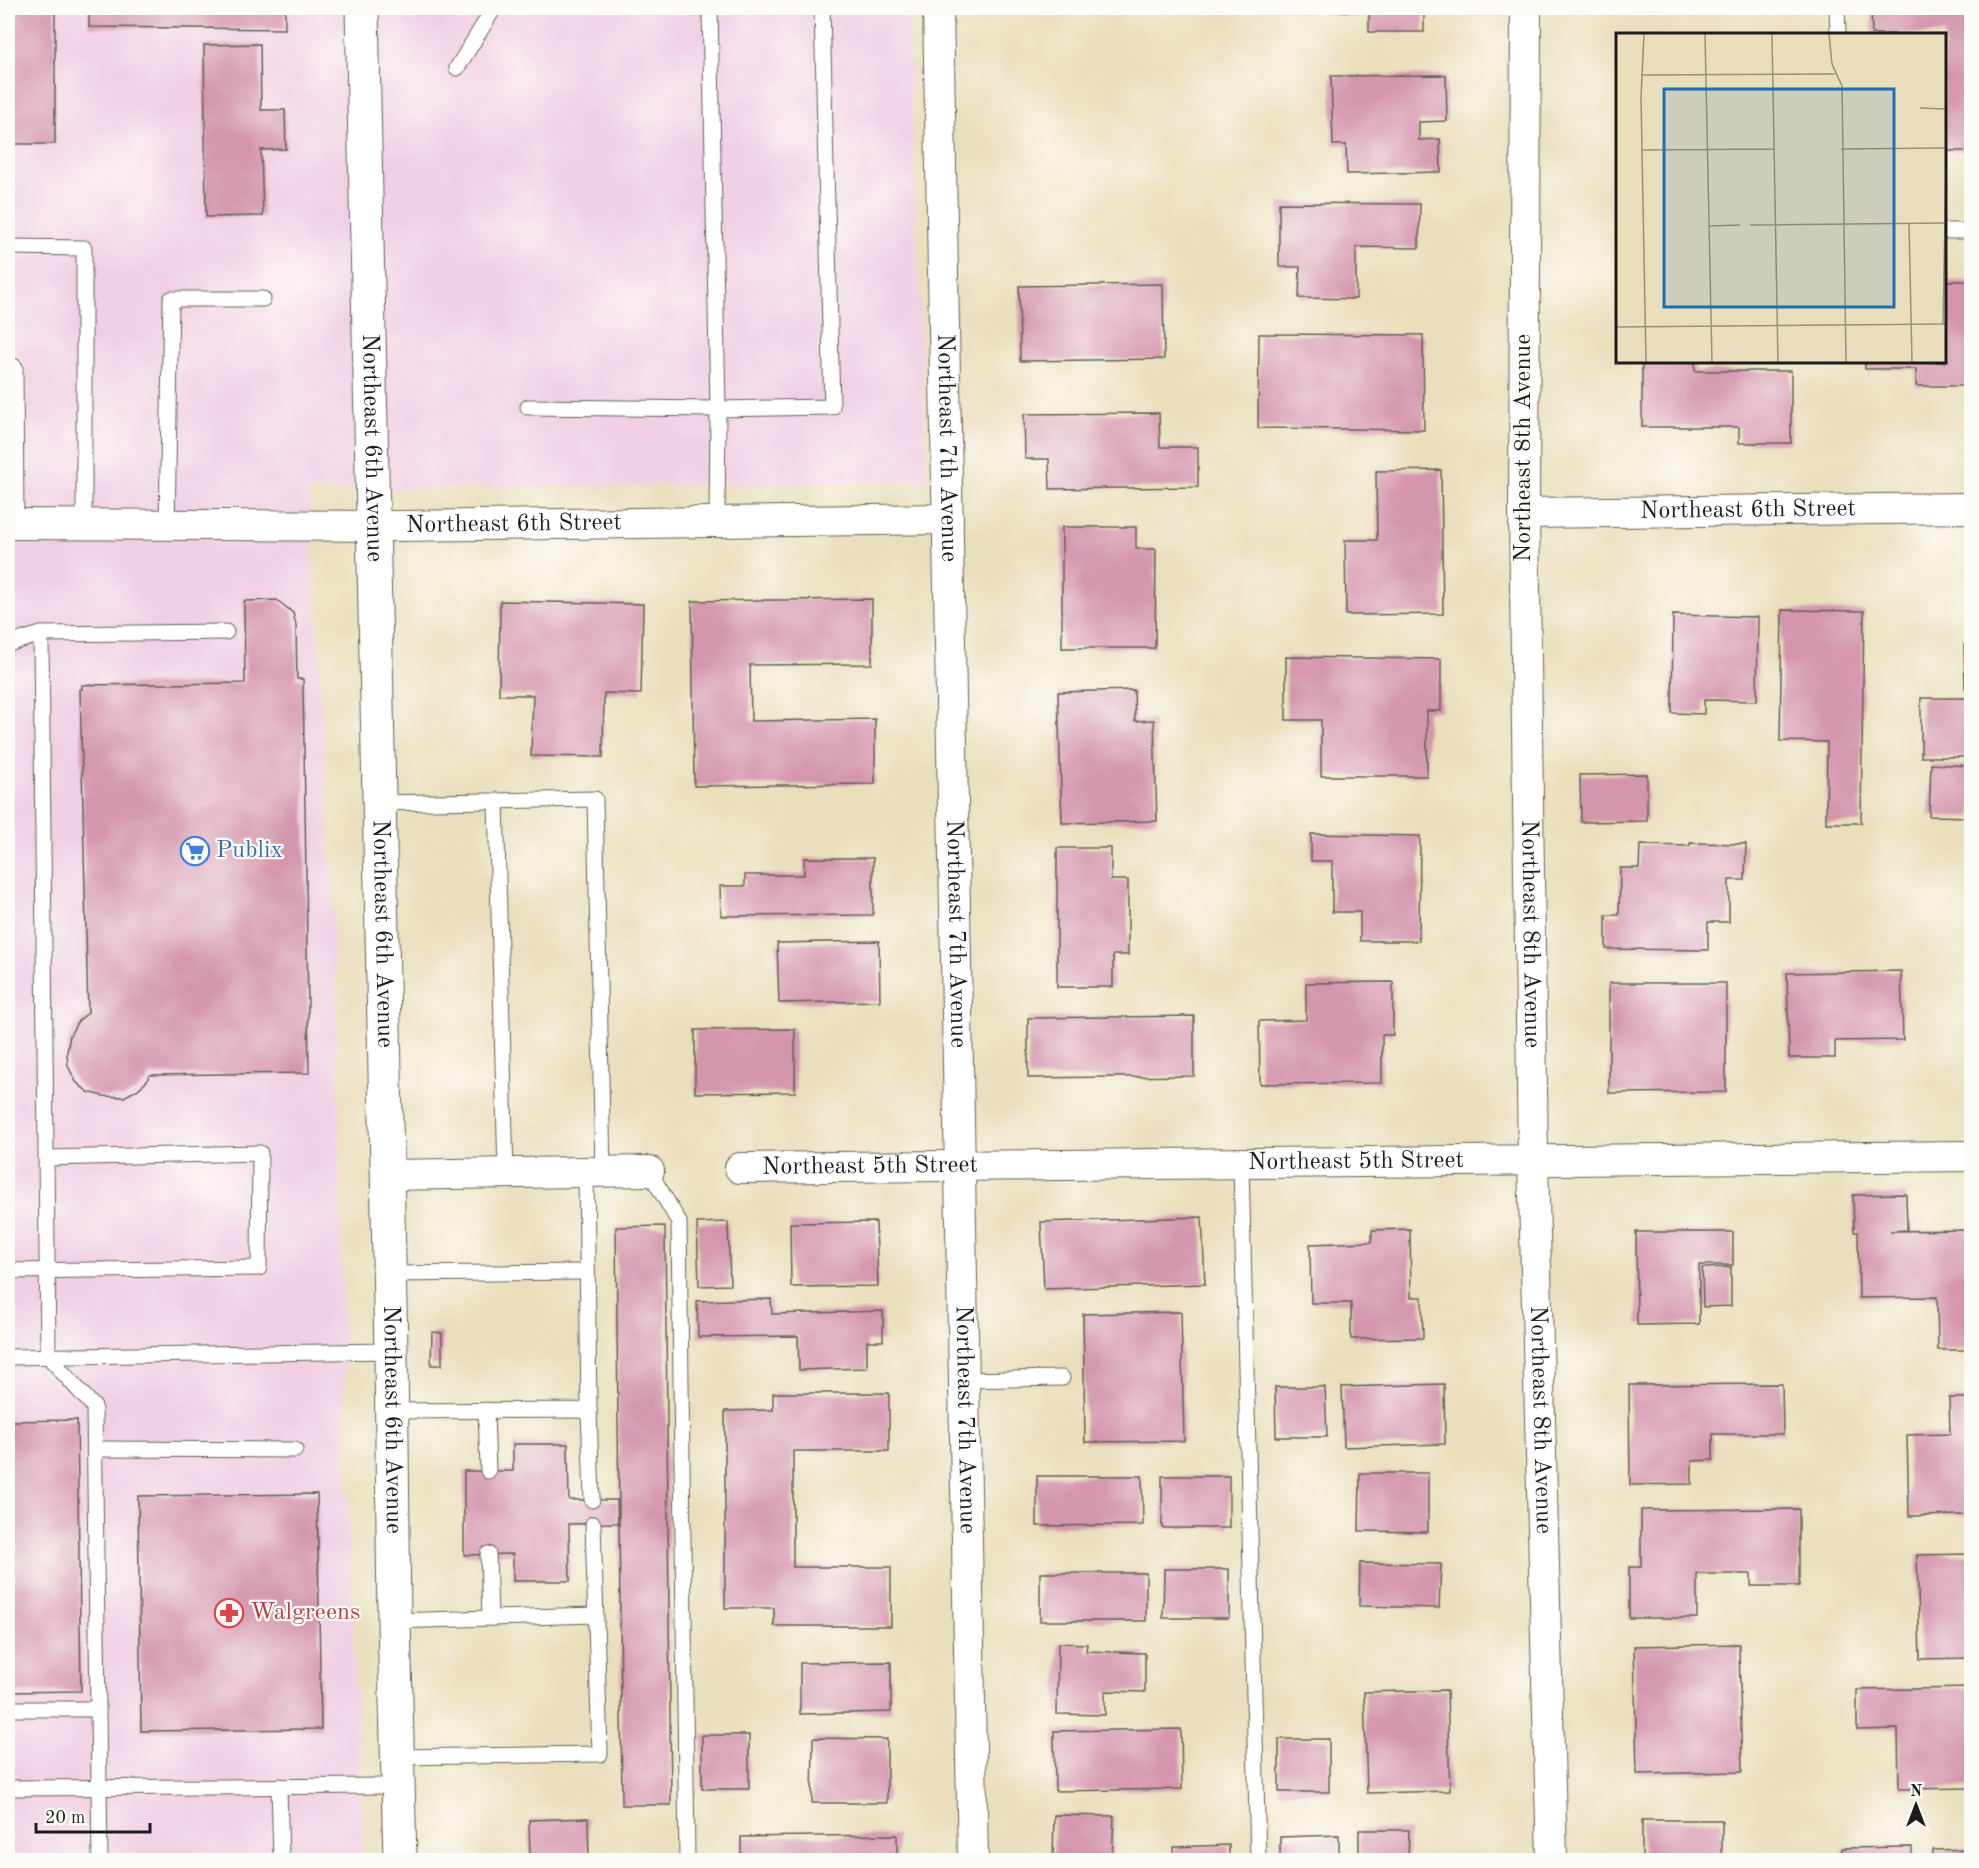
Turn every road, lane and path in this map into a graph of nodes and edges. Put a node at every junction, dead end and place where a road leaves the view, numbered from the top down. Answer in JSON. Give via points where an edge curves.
{"nodes":[{"id":1,"x":362,"y":8,"type":"edge"},
{"id":2,"x":494,"y":8,"type":"edge"},
{"id":3,"x":710,"y":8,"type":"edge"},
{"id":4,"x":822,"y":8,"type":"edge"},
{"id":5,"x":938,"y":8,"type":"edge"},
{"id":6,"x":1526,"y":8,"type":"edge"},
{"id":7,"x":1837,"y":8,"type":"edge"},
{"id":8,"x":1838,"y":33,"type":"edge"},
{"id":9,"x":457,"y":68,"type":"dead end"},
{"id":10,"x":1946,"y":231,"type":"edge"},
{"id":11,"x":1971,"y":231,"type":"edge"},
{"id":12,"x":8,"y":247,"type":"edge"},
{"id":13,"x":263,"y":299,"type":"dead end"},
{"id":14,"x":8,"y":367,"type":"edge"},
{"id":15,"x":528,"y":406,"type":"dead end"},
{"id":16,"x":718,"y":409,"type":"junction"},
{"id":17,"x":1971,"y":508,"type":"edge"},
{"id":18,"x":1524,"y":513,"type":"junction"},
{"id":19,"x":948,"y":519,"type":"junction"},
{"id":20,"x":717,"y":523,"type":"junction"},
{"id":21,"x":12,"y":525,"type":"edge"},
{"id":22,"x":84,"y":525,"type":"junction"},
{"id":23,"x":167,"y":525,"type":"junction"},
{"id":24,"x":373,"y":526,"type":"junction"},
{"id":25,"x":226,"y":632,"type":"dead end"},
{"id":26,"x":41,"y":634,"type":"junction"},
{"id":27,"x":8,"y":644,"type":"edge"},
{"id":28,"x":496,"y":801,"type":"junction"},
{"id":29,"x":378,"y":803,"type":"junction"},
{"id":30,"x":1971,"y":1156,"type":"edge"},
{"id":31,"x":46,"y":1158,"type":"junction"},
{"id":32,"x":1533,"y":1160,"type":"junction"},
{"id":33,"x":1241,"y":1163,"type":"junction"},
{"id":34,"x":960,"y":1166,"type":"junction"},
{"id":35,"x":740,"y":1168,"type":"dead end"},
{"id":36,"x":594,"y":1171,"type":"junction"},
{"id":37,"x":650,"y":1171,"type":"joint"},
{"id":38,"x":506,"y":1173,"type":"junction"},
{"id":39,"x":387,"y":1174,"type":"junction"},
{"id":40,"x":8,"y":1271,"type":"edge"},
{"id":41,"x":47,"y":1271,"type":"junction"},
{"id":42,"x":587,"y":1272,"type":"junction"},
{"id":43,"x":389,"y":1274,"type":"junction"},
{"id":44,"x":391,"y":1351,"type":"junction"},
{"id":45,"x":48,"y":1356,"type":"junction"},
{"id":46,"x":8,"y":1357,"type":"edge"},
{"id":47,"x":1062,"y":1378,"type":"dead end"},
{"id":48,"x":964,"y":1380,"type":"junction"},
{"id":49,"x":486,"y":1410,"type":"junction"},
{"id":50,"x":589,"y":1410,"type":"junction"},
{"id":51,"x":392,"y":1411,"type":"junction"},
{"id":52,"x":95,"y":1449,"type":"junction"},
{"id":53,"x":295,"y":1450,"type":"dead end"},
{"id":54,"x":488,"y":1471,"type":"dead end"},
{"id":55,"x":592,"y":1500,"type":"dead end"},
{"id":56,"x":593,"y":1524,"type":"dead end"},
{"id":57,"x":489,"y":1554,"type":"dead end"},
{"id":58,"x":596,"y":1615,"type":"junction"},
{"id":59,"x":490,"y":1618,"type":"junction"},
{"id":60,"x":394,"y":1621,"type":"junction"},
{"id":61,"x":98,"y":1708,"type":"junction"},
{"id":62,"x":8,"y":1709,"type":"edge"},
{"id":63,"x":398,"y":1772,"type":"junction"},
{"id":64,"x":279,"y":1786,"type":"junction"},
{"id":65,"x":8,"y":1788,"type":"edge"},
{"id":66,"x":99,"y":1788,"type":"junction"},
{"id":67,"x":100,"y":1860,"type":"edge"},
{"id":68,"x":281,"y":1860,"type":"edge"},
{"id":69,"x":399,"y":1860,"type":"edge"},
{"id":70,"x":687,"y":1860,"type":"edge"},
{"id":71,"x":973,"y":1860,"type":"edge"},
{"id":72,"x":1258,"y":1860,"type":"edge"},
{"id":73,"x":1552,"y":1860,"type":"edge"}],
"edges":[{"from":1,"to":24,"type":"main road","name":"Northeast 6th Avenue"},
{"from":2,"to":9,"type":"lane"},
{"from":3,"to":16,"type":"lane"},
{"from":4,"to":16,"type":"lane","via":[[832,406]]},
{"from":5,"to":19,"type":"street","name":"Northeast 7th Avenue"},
{"from":6,"to":18,"type":"street","name":"Northeast 8th Avenue"},
{"from":7,"to":8,"type":"lane"},
{"from":10,"to":11,"type":"lane"},
{"from":12,"to":22,"type":"lane","via":[[84,248]]},
{"from":13,"to":23,"type":"lane","via":[[171,299]]},
{"from":14,"to":21,"type":"lane","via":[[15,367]]},
{"from":15,"to":16,"type":"lane"},
{"from":16,"to":20,"type":"lane"},
{"from":17,"to":18,"type":"street","name":"Northeast 6th Street"},
{"from":18,"to":32,"type":"street","name":"Northeast 8th Avenue"},
{"from":19,"to":20,"type":"street","name":"Northeast 6th Street"},
{"from":19,"to":34,"type":"street","name":"Northeast 7th Avenue"},
{"from":20,"to":24,"type":"street","name":"Northeast 6th Street"},
{"from":21,"to":22,"type":"street","name":"Northeast 6th Street"},
{"from":22,"to":23,"type":"street","name":"Northeast 6th Street"},
{"from":23,"to":24,"type":"street","name":"Northeast 6th Street"},
{"from":24,"to":29,"type":"main road","name":"Northeast 6th Avenue"},
{"from":25,"to":26,"type":"lane"},
{"from":26,"to":27,"type":"lane"},
{"from":26,"to":31,"type":"lane"},
{"from":28,"to":29,"type":"lane"},
{"from":28,"to":36,"type":"lane","via":[[595,799]]},
{"from":28,"to":38,"type":"lane"},
{"from":29,"to":39,"type":"main road","name":"Northeast 6th Avenue"},
{"from":30,"to":32,"type":"street","name":"Northeast 5th Street"},
{"from":31,"to":41,"type":"lane"},
{"from":31,"to":41,"type":"lane","via":[[260,1153],[259,1268]]},
{"from":32,"to":33,"type":"street","name":"Northeast 5th Street"},
{"from":32,"to":73,"type":"street","name":"Northeast 8th Avenue"},
{"from":33,"to":34,"type":"street","name":"Northeast 5th Street"},
{"from":33,"to":72,"type":"lane"},
{"from":34,"to":35,"type":"street","name":"Northeast 5th Street"},
{"from":34,"to":48,"type":"street","name":"Northeast 7th Avenue"},
{"from":36,"to":37,"type":"street"},
{"from":36,"to":38,"type":"street"},
{"from":36,"to":42,"type":"lane"},
{"from":37,"to":70,"type":"lane","via":[[679,1222]]},
{"from":38,"to":39,"type":"street"},
{"from":39,"to":43,"type":"main road","name":"Northeast 6th Avenue"},
{"from":40,"to":41,"type":"lane"},
{"from":41,"to":45,"type":"lane"},
{"from":42,"to":43,"type":"lane"},
{"from":42,"to":50,"type":"lane"},
{"from":43,"to":44,"type":"main road","name":"Northeast 6th Avenue"},
{"from":44,"to":45,"type":"lane"},
{"from":44,"to":51,"type":"main road","name":"Northeast 6th Avenue"},
{"from":45,"to":46,"type":"lane"},
{"from":45,"to":52,"type":"lane","via":[[94,1407]]},
{"from":47,"to":48,"type":"lane"},
{"from":48,"to":71,"type":"street","name":"Northeast 7th Avenue"},
{"from":49,"to":50,"type":"lane"},
{"from":49,"to":51,"type":"lane"},
{"from":49,"to":54,"type":"lane"},
{"from":50,"to":55,"type":"lane"},
{"from":51,"to":60,"type":"main road","name":"Northeast 6th Avenue"},
{"from":52,"to":53,"type":"lane"},
{"from":52,"to":61,"type":"lane"},
{"from":56,"to":58,"type":"lane"},
{"from":57,"to":59,"type":"lane"},
{"from":58,"to":59,"type":"lane"},
{"from":58,"to":63,"type":"lane","via":[[600,1754]]},
{"from":59,"to":60,"type":"lane"},
{"from":60,"to":63,"type":"main road","name":"Northeast 6th Avenue"},
{"from":61,"to":62,"type":"lane"},
{"from":61,"to":66,"type":"lane"},
{"from":63,"to":64,"type":"lane"},
{"from":63,"to":69,"type":"main road","name":"Northeast 6th Avenue"},
{"from":64,"to":66,"type":"lane"},
{"from":64,"to":68,"type":"lane"},
{"from":65,"to":66,"type":"lane"},
{"from":66,"to":67,"type":"lane"}]}
